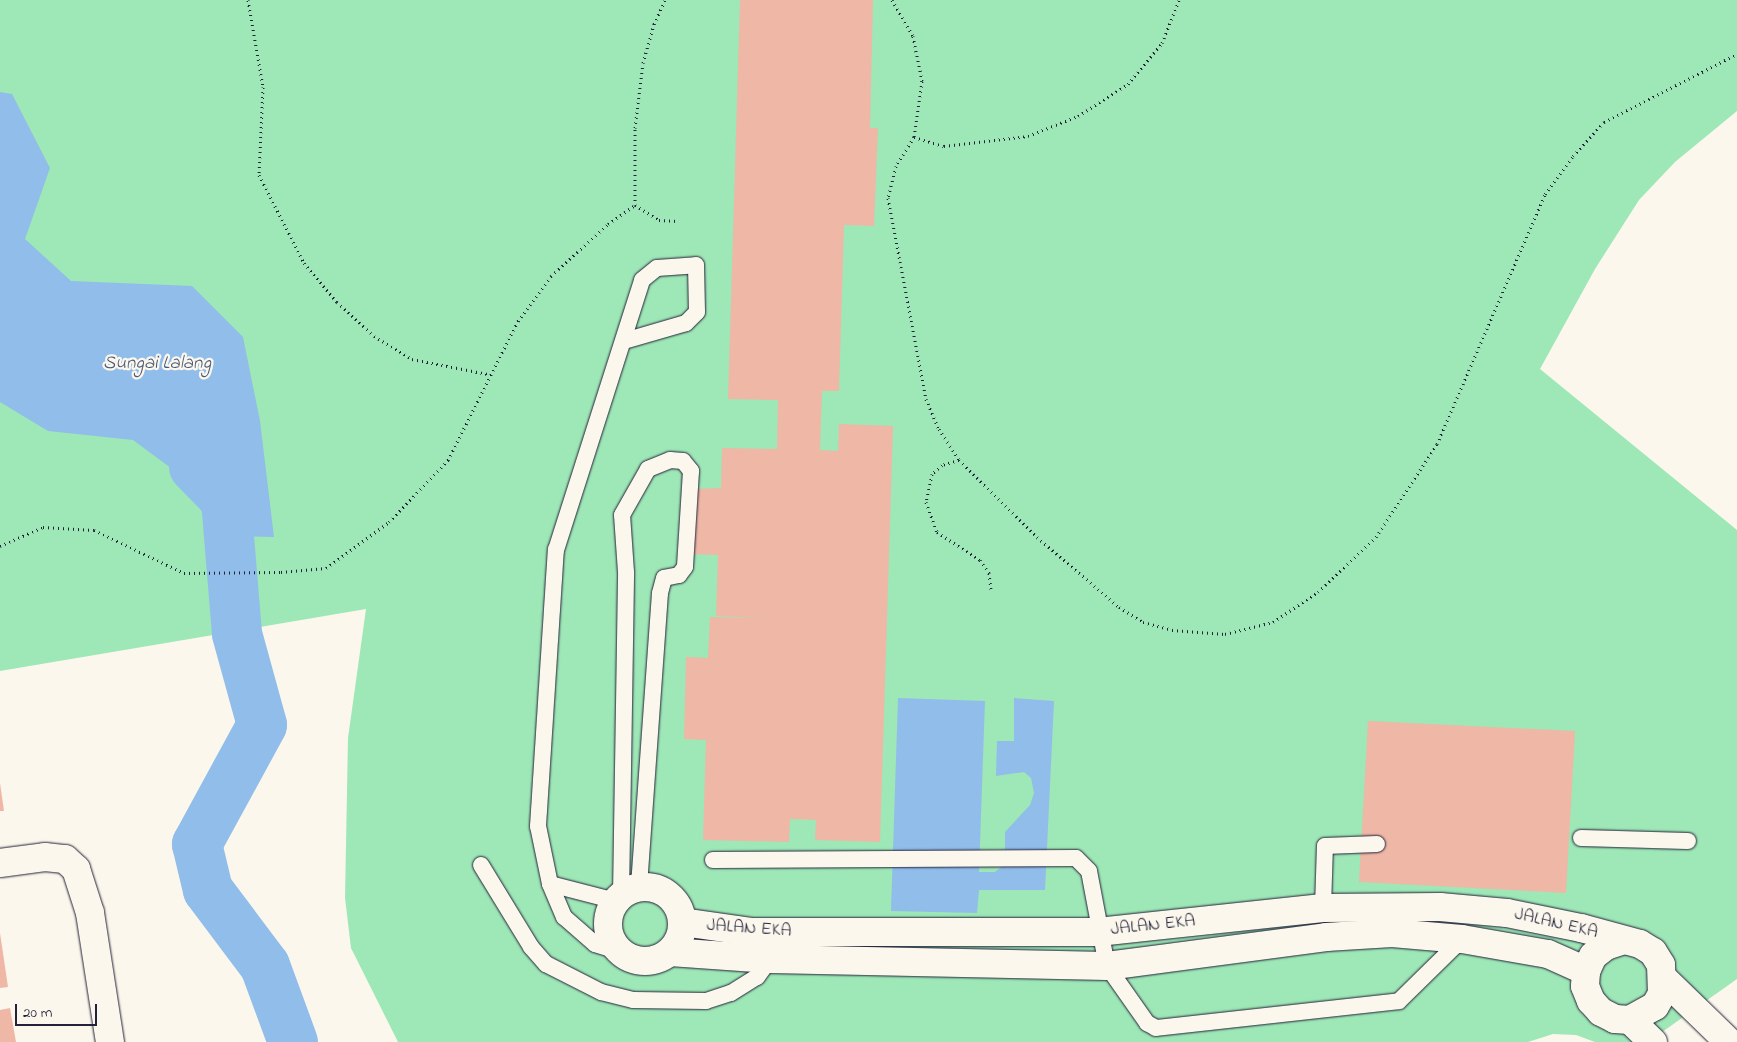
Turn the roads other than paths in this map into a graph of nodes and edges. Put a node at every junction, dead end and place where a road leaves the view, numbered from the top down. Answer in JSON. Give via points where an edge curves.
{"nodes":[{"id":1,"x":624,"y":341,"type":"junction"},
{"id":2,"x":1581,"y":838,"type":"dead end"},
{"id":3,"x":1688,"y":841,"type":"dead end"},
{"id":4,"x":1377,"y":844,"type":"dead end"},
{"id":5,"x":713,"y":860,"type":"dead end"},
{"id":6,"x":0,"y":862,"type":"edge"},
{"id":7,"x":481,"y":865,"type":"dead end"},
{"id":8,"x":550,"y":884,"type":"junction"},
{"id":9,"x":625,"y":894,"type":"junction"},
{"id":10,"x":1323,"y":908,"type":"junction"},
{"id":11,"x":682,"y":922,"type":"junction"},
{"id":12,"x":1098,"y":932,"type":"junction"},
{"id":13,"x":1462,"y":939,"type":"junction"},
{"id":14,"x":1621,"y":941,"type":"junction"},
{"id":15,"x":618,"y":950,"type":"junction"},
{"id":16,"x":670,"y":952,"type":"junction"},
{"id":17,"x":770,"y":959,"type":"junction"},
{"id":18,"x":1107,"y":966,"type":"junction"},
{"id":19,"x":1586,"y":971,"type":"junction"},
{"id":20,"x":1665,"y":980,"type":"junction"},
{"id":21,"x":1630,"y":1020,"type":"junction"},
{"id":22,"x":110,"y":1042,"type":"edge"},
{"id":23,"x":1654,"y":1042,"type":"edge"},
{"id":24,"x":1729,"y":1042,"type":"edge"}],
"edges":[{"from":1,"to":1,"type":"lane","via":[[642,280],[657,268],[696,266],[697,312],[686,323]]},
{"from":1,"to":8,"type":"lane","via":[[556,550],[538,826]]},
{"from":2,"to":3,"type":"lane"},
{"from":4,"to":10,"type":"lane","via":[[1325,846]]},
{"from":5,"to":12,"type":"lane","via":[[1076,858],[1089,871]]},
{"from":6,"to":22,"type":"street","via":[[45,857],[65,859],[76,869],[90,913]]},
{"from":7,"to":17,"type":"lane","via":[[531,947],[546,964],[601,992],[633,1000],[706,1001],[731,993],[757,977]]},
{"from":8,"to":9,"type":"lane"},
{"from":8,"to":15,"type":"lane","via":[[564,917],[576,930],[595,944]]},
{"from":9,"to":9,"type":"lane","via":[[626,572],[622,515],[648,469],[663,462],[683,461],[691,471],[685,567],[679,575],[664,578],[660,593]]},
{"from":9,"to":11,"type":"street","name":"JALAN EKA","via":[[657,890],[669,897]]},
{"from":9,"to":15,"type":"street","via":[[608,925]]},
{"from":10,"to":12,"type":"street","name":"JALAN EKA"},
{"from":10,"to":14,"type":"street","name":"JALAN EKA","via":[[1440,907],[1507,913],[1581,928]]},
{"from":11,"to":12,"type":"street","name":"JALAN EKA","via":[[752,932]]},
{"from":11,"to":16,"type":"street","name":"JALAN EKA","via":[[679,938]]},
{"from":12,"to":18,"type":"lane"},
{"from":13,"to":18,"type":"street","name":"JALAN EKA","via":[[1392,933],[1326,937]]},
{"from":13,"to":18,"type":"lane","via":[[1399,1001],[1169,1029],[1147,1023]]},
{"from":13,"to":19,"type":"street","name":"JALAN EKA","via":[[1548,954]]},
{"from":14,"to":19,"type":"street","name":"JALAN EKA","via":[[1606,946],[1594,956]]},
{"from":14,"to":20,"type":"street","name":"JALAN EKA","via":[[1640,944],[1653,952]]},
{"from":15,"to":16,"type":"street","name":"JALAN EKA","via":[[643,961]]},
{"from":16,"to":17,"type":"street","name":"JALAN EKA"},
{"from":17,"to":18,"type":"street","name":"JALAN EKA"},
{"from":19,"to":21,"type":"street","via":[[1585,986],[1591,1001],[1614,1019]]},
{"from":20,"to":21,"type":"street","via":[[1655,1006]]},
{"from":20,"to":24,"type":"street","name":"JALAN EKA"},
{"from":21,"to":23,"type":"street"}]}
